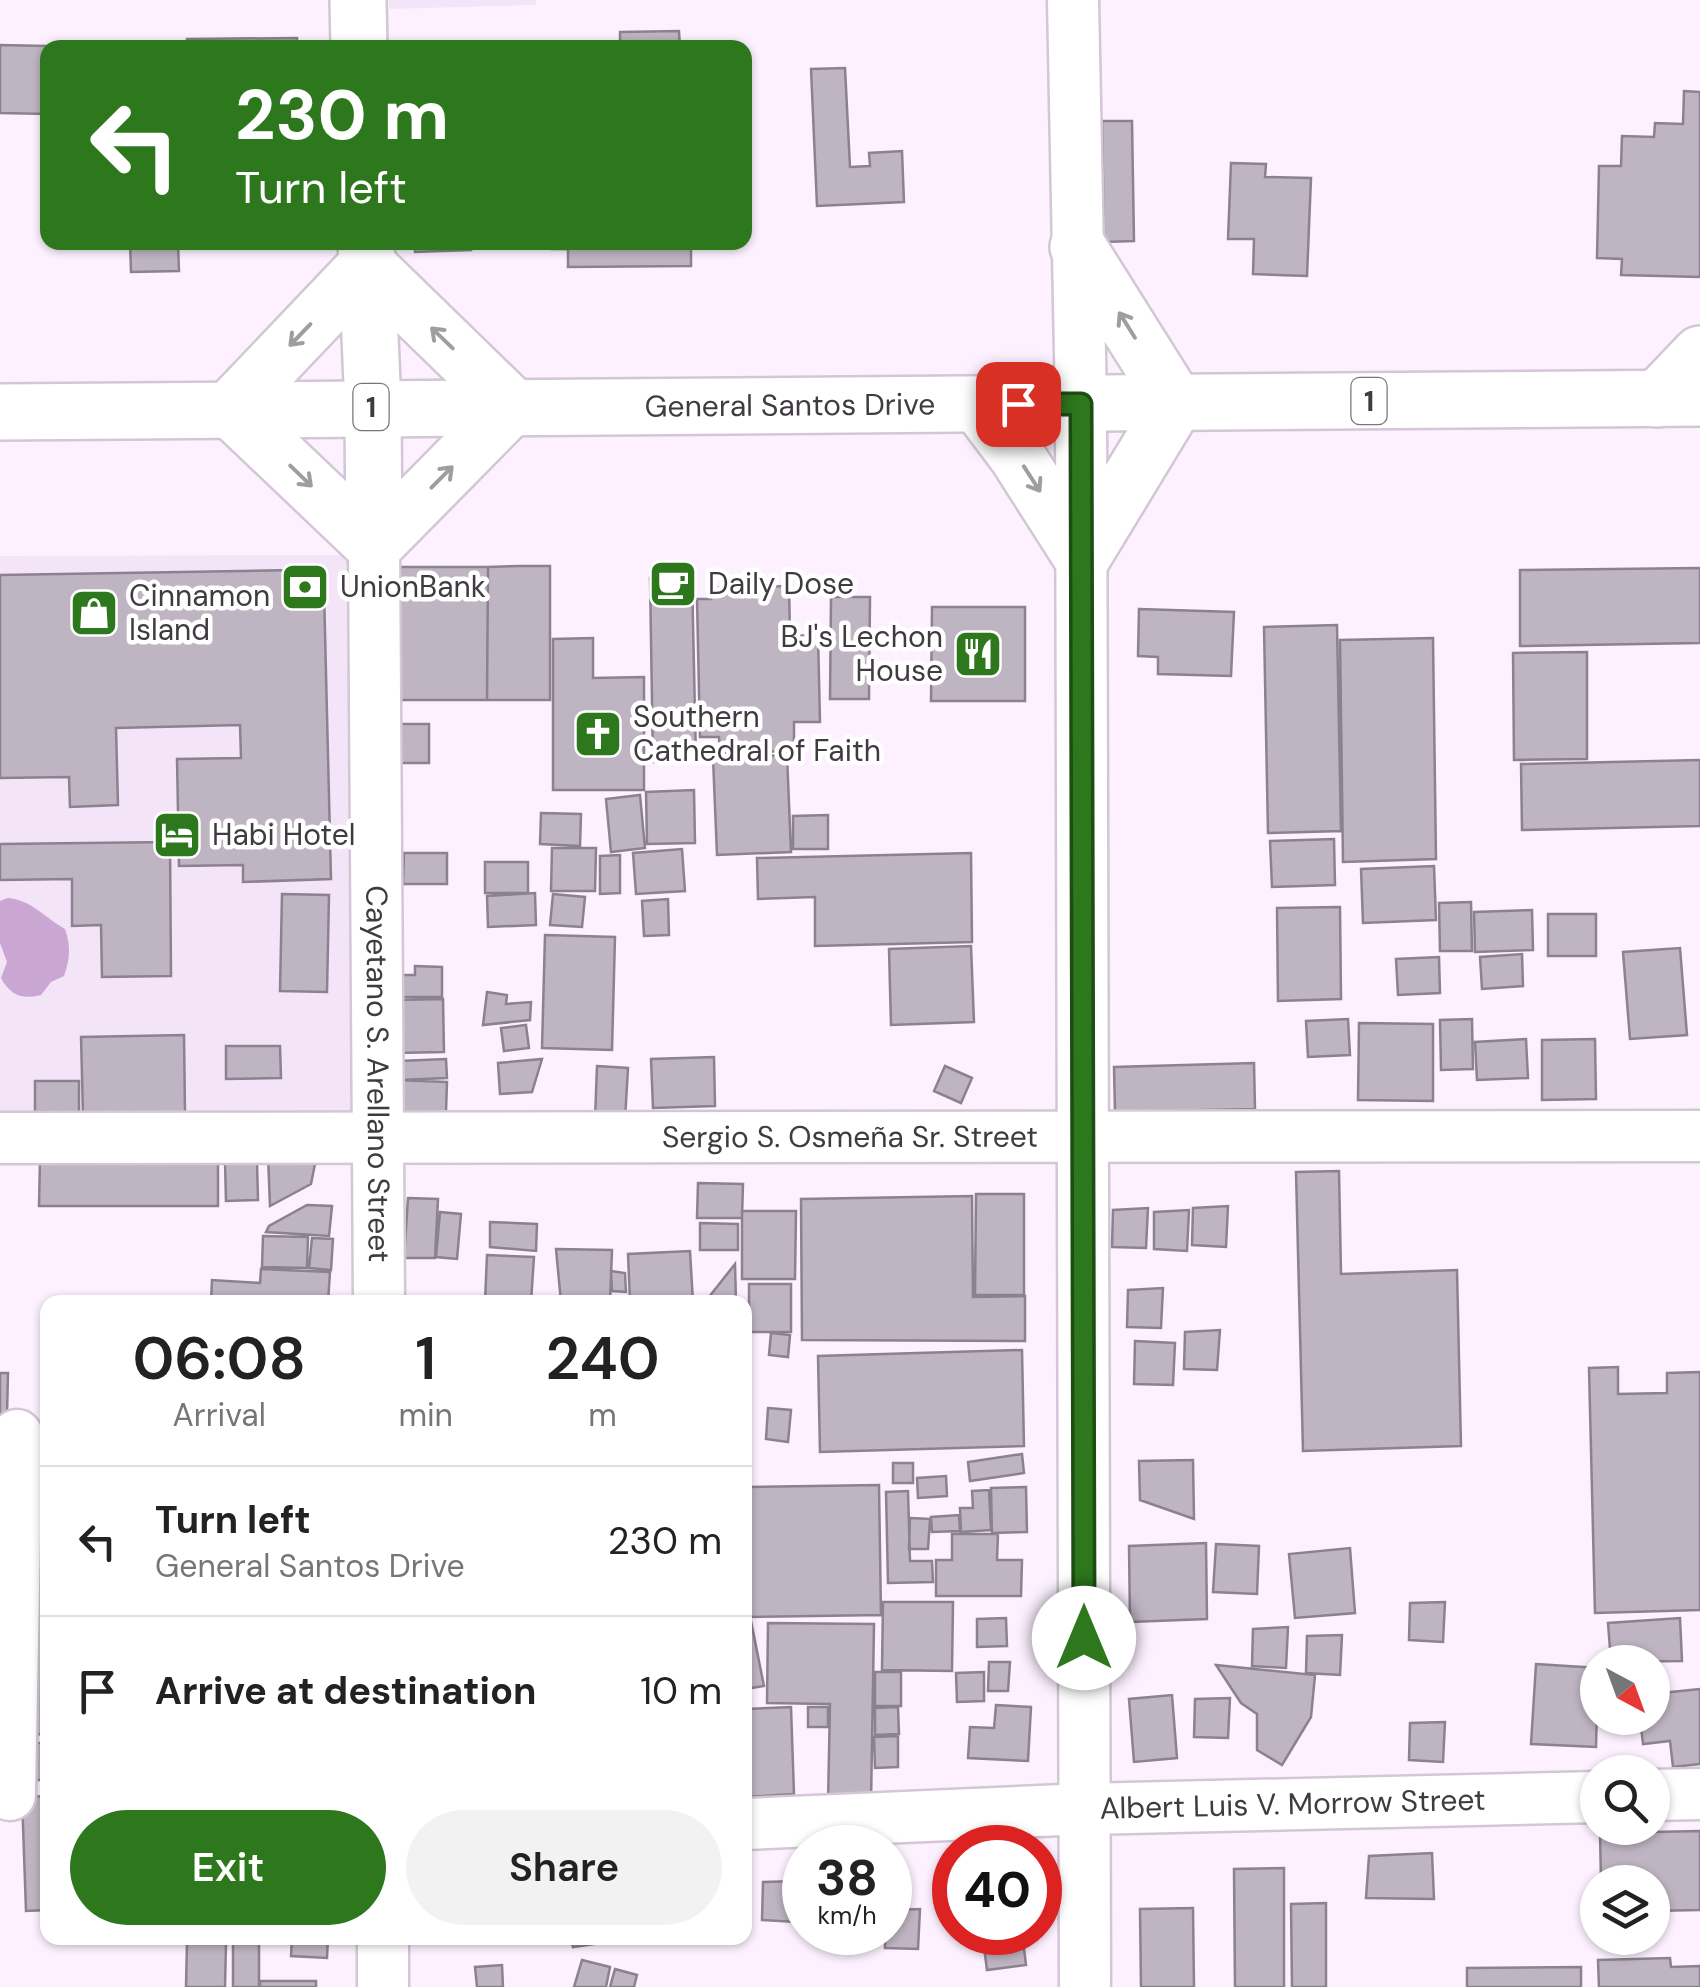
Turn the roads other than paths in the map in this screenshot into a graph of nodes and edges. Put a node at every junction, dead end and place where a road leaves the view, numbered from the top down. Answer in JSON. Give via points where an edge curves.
{"nodes":[{"id":1,"x":358,"y":0,"type":"edge"},
{"id":2,"x":1073,"y":0,"type":"edge"},
{"id":3,"x":360,"y":40,"type":"edge"},
{"id":4,"x":1078,"y":248,"type":"junction"},
{"id":5,"x":367,"y":254,"type":"edge"},
{"id":6,"x":1700,"y":354,"type":"edge"},
{"id":7,"x":1678,"y":398,"type":"edge"},
{"id":8,"x":1176,"y":403,"type":"junction"},
{"id":9,"x":978,"y":404,"type":"junction"},
{"id":10,"x":1081,"y":404,"type":"junction"},
{"id":11,"x":512,"y":406,"type":"junction"},
{"id":12,"x":373,"y":407,"type":"junction"},
{"id":13,"x":230,"y":409,"type":"junction"},
{"id":14,"x":0,"y":412,"type":"edge"},
{"id":15,"x":1700,"y":440,"type":"edge"},
{"id":16,"x":374,"y":546,"type":"junction"},
{"id":17,"x":1082,"y":558,"type":"junction"},
{"id":18,"x":378,"y":1136,"type":"junction"},
{"id":19,"x":1700,"y":1136,"type":"edge"},
{"id":20,"x":1083,"y":1137,"type":"junction"},
{"id":21,"x":0,"y":1138,"type":"edge"},
{"id":22,"x":378,"y":1295,"type":"edge"},
{"id":23,"x":22,"y":1435,"type":"edge"},
{"id":24,"x":1700,"y":1794,"type":"edge"},
{"id":25,"x":10,"y":1795,"type":"dead end"},
{"id":26,"x":1670,"y":1795,"type":"edge"},
{"id":27,"x":1580,"y":1796,"type":"edge"},
{"id":28,"x":1085,"y":1809,"type":"junction"},
{"id":29,"x":752,"y":1824,"type":"edge"},
{"id":30,"x":382,"y":1945,"type":"edge"},
{"id":31,"x":383,"y":1987,"type":"edge"},
{"id":32,"x":1086,"y":1987,"type":"edge"}],
"edges":[{"from":1,"to":3,"type":"main road"},
{"from":2,"to":4,"type":"street"},
{"from":8,"to":4,"type":"main road","one_way":true},
{"from":4,"to":10,"type":"street"},
{"from":11,"to":5,"type":"main road","one_way":true},
{"from":5,"to":12,"type":"main road","name":"Cayetano S. Arellano Street"},
{"from":5,"to":13,"type":"main road","one_way":true},
{"from":6,"to":7,"type":"main road"},
{"from":7,"to":8,"type":"main road","name":"General Santos Drive","number":"1"},
{"from":7,"to":15,"type":"main road"},
{"from":8,"to":10,"type":"main road","name":"General Santos Drive","number":"1"},
{"from":8,"to":17,"type":"main road"},
{"from":9,"to":10,"type":"main road","name":"General Santos Drive","number":"1"},
{"from":9,"to":11,"type":"main road","name":"General Santos Drive","number":"1"},
{"from":9,"to":17,"type":"main road","one_way":true},
{"from":10,"to":17,"type":"street"},
{"from":11,"to":12,"type":"main road","name":"General Santos Drive","number":"1"},
{"from":16,"to":11,"type":"main road","one_way":true},
{"from":12,"to":13,"type":"main road","name":"General Santos Drive","number":"1"},
{"from":12,"to":16,"type":"main road","name":"Cayetano S. Arellano Street"},
{"from":13,"to":14,"type":"main road","name":"General Santos Drive","number":"1"},
{"from":13,"to":16,"type":"main road","one_way":true},
{"from":16,"to":18,"type":"street","name":"Cayetano S. Arellano Street"},
{"from":17,"to":20,"type":"street"},
{"from":18,"to":20,"type":"street","name":"Sergio S. Osmeña Sr. Street"},
{"from":18,"to":21,"type":"street","name":"Sergio S. Osmeña Sr. Street"},
{"from":18,"to":22,"type":"street","name":"Cayetano S. Arellano Street"},
{"from":19,"to":20,"type":"street","name":"Sergio S. Osmeña Sr. Street"},
{"from":20,"to":28,"type":"street"},
{"from":23,"to":25,"type":"street"},
{"from":24,"to":26,"type":"street"},
{"from":27,"to":28,"type":"street","name":"Albert Luis V. Morrow Street"},
{"from":28,"to":29,"type":"street","name":"Albert Luis V. Morrow Street"},
{"from":28,"to":32,"type":"street"},
{"from":30,"to":31,"type":"street"}]}
